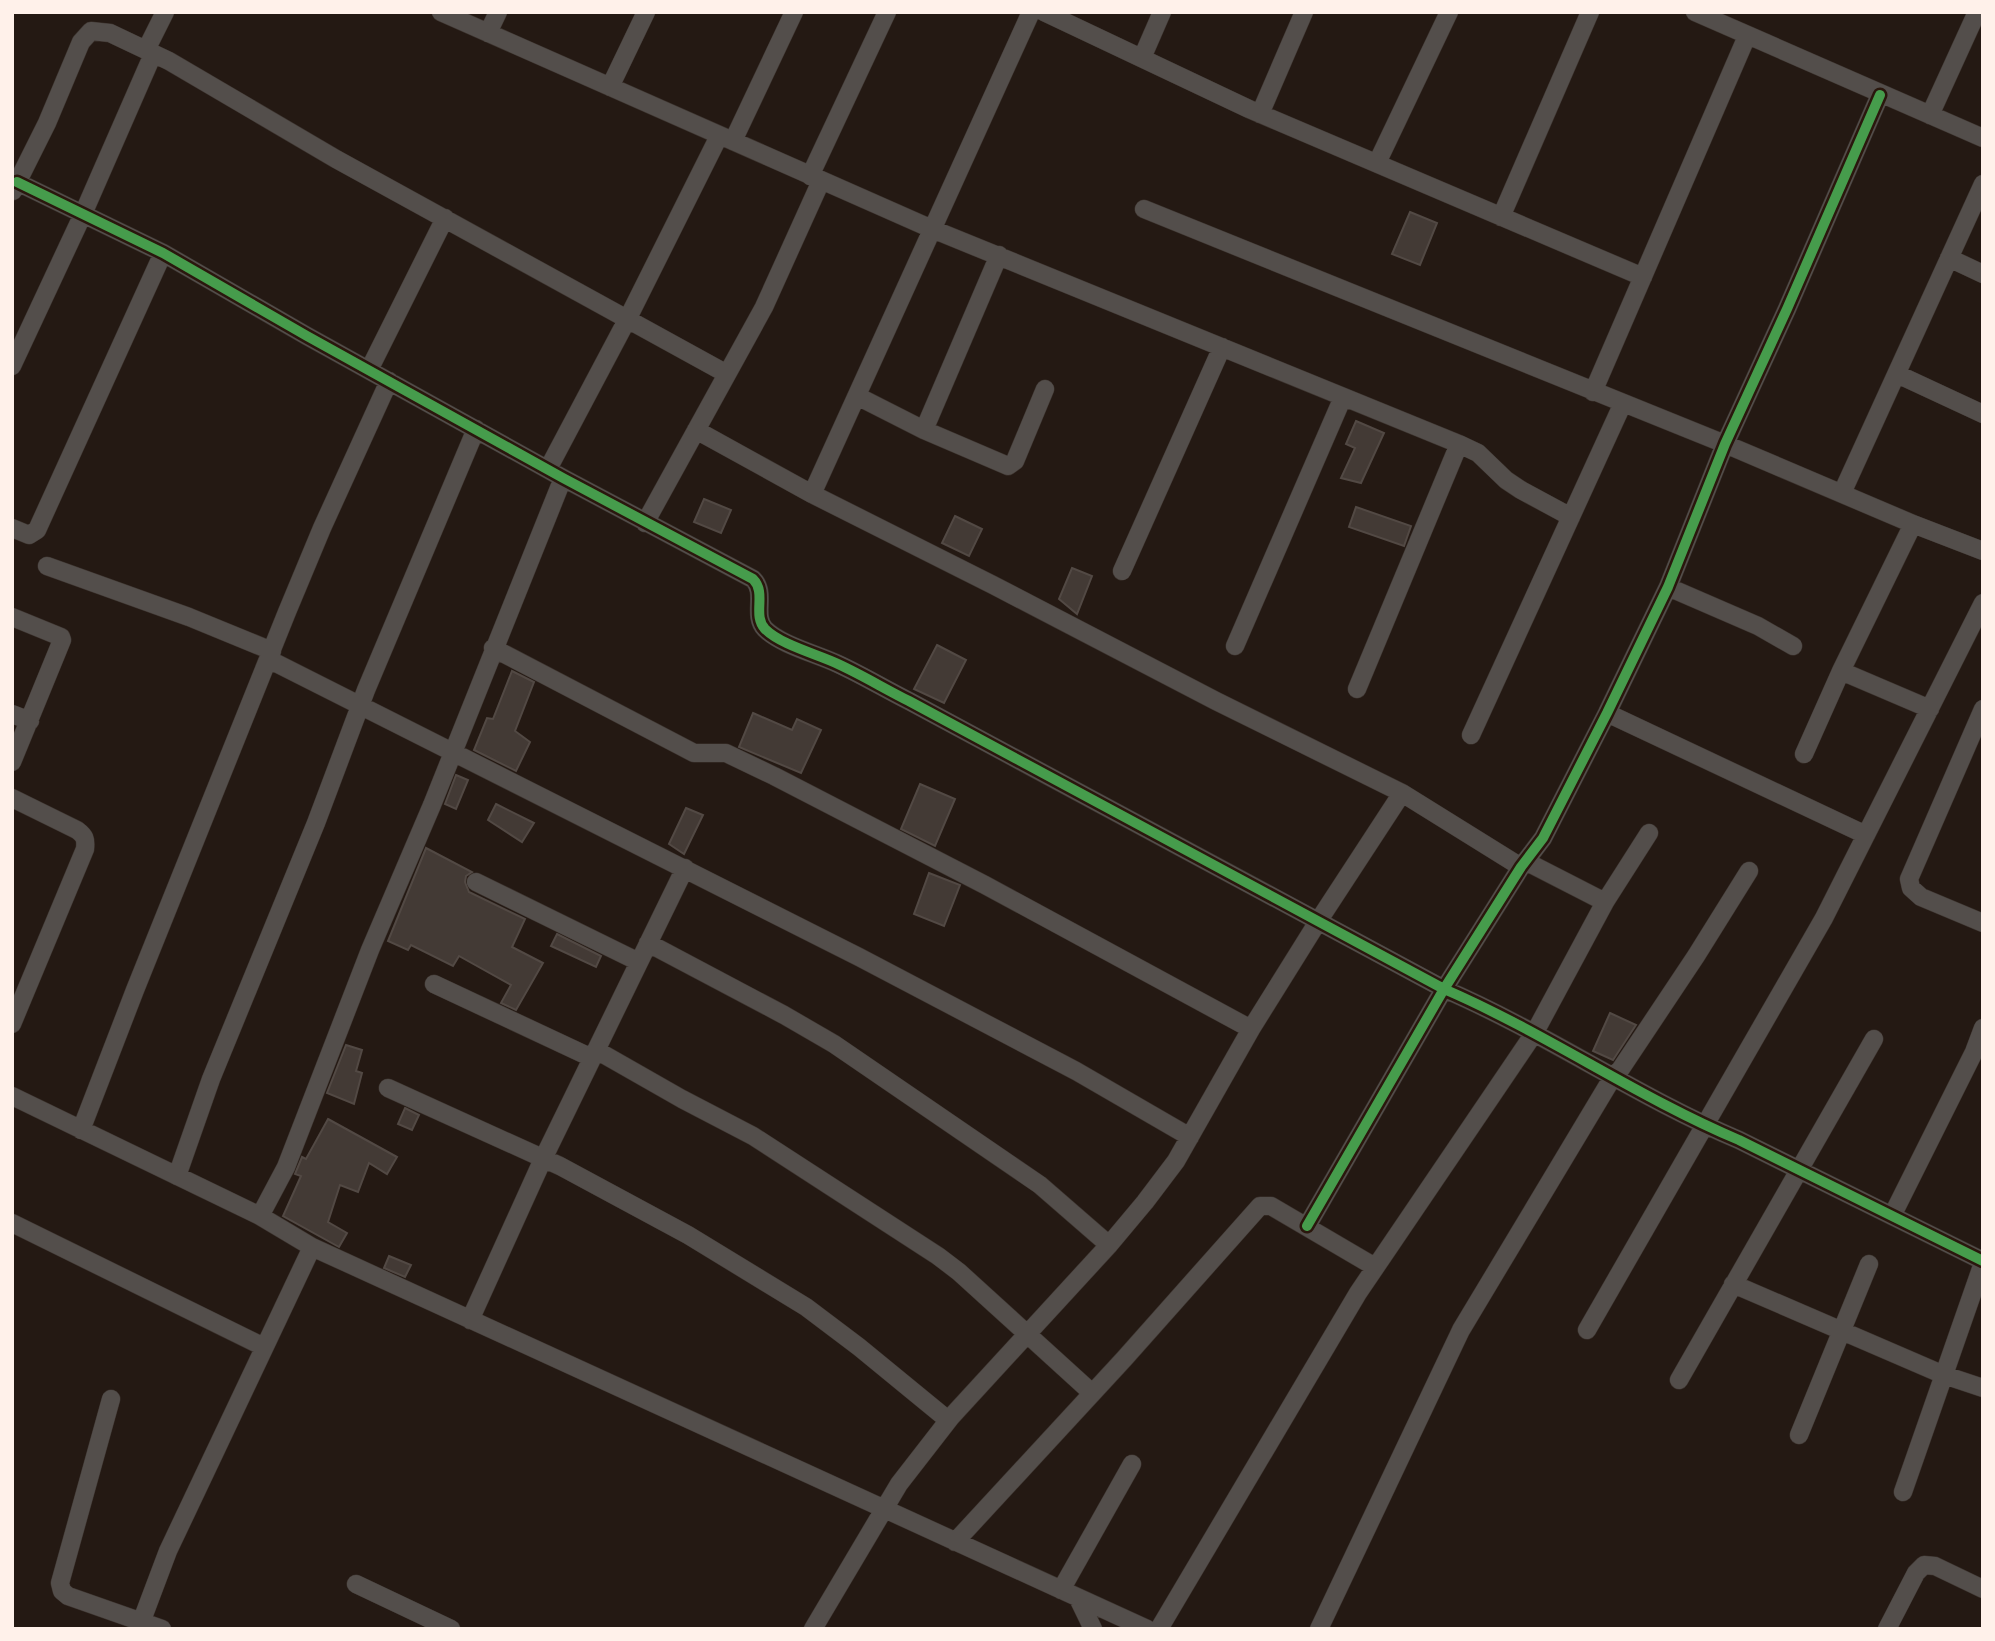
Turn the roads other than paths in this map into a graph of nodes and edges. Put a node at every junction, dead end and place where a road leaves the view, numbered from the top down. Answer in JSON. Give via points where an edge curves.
{"nodes":[{"id":1,"x":165,"y":12,"type":"edge"},
{"id":2,"x":441,"y":12,"type":"edge"},
{"id":3,"x":498,"y":12,"type":"edge"},
{"id":4,"x":646,"y":12,"type":"edge"},
{"id":5,"x":794,"y":12,"type":"edge"},
{"id":6,"x":887,"y":12,"type":"edge"},
{"id":7,"x":1031,"y":12,"type":"edge"},
{"id":8,"x":1044,"y":12,"type":"edge"},
{"id":9,"x":1162,"y":12,"type":"edge"},
{"id":10,"x":1304,"y":12,"type":"edge"},
{"id":11,"x":1449,"y":12,"type":"edge"},
{"id":12,"x":1590,"y":12,"type":"edge"},
{"id":13,"x":1695,"y":12,"type":"edge"},
{"id":14,"x":1977,"y":12,"type":"edge"},
{"id":15,"x":1733,"y":20,"type":"edge"},
{"id":16,"x":488,"y":33,"type":"junction"},
{"id":17,"x":1747,"y":36,"type":"junction"},
{"id":18,"x":149,"y":52,"type":"junction"},
{"id":19,"x":1142,"y":58,"type":"junction"},
{"id":20,"x":610,"y":87,"type":"junction"},
{"id":21,"x":1880,"y":95,"type":"junction"},
{"id":22,"x":1260,"y":114,"type":"junction"},
{"id":23,"x":1930,"y":115,"type":"junction"},
{"id":24,"x":1983,"y":138,"type":"edge"},
{"id":25,"x":726,"y":139,"type":"junction"},
{"id":26,"x":1377,"y":163,"type":"junction"},
{"id":27,"x":816,"y":179,"type":"junction"},
{"id":28,"x":1983,"y":184,"type":"edge"},
{"id":29,"x":15,"y":187,"type":"edge"},
{"id":30,"x":1144,"y":209,"type":"dead end"},
{"id":31,"x":83,"y":214,"type":"junction"},
{"id":32,"x":1501,"y":217,"type":"junction"},
{"id":33,"x":445,"y":218,"type":"junction"},
{"id":34,"x":932,"y":229,"type":"junction"},
{"id":35,"x":163,"y":253,"type":"junction"},
{"id":36,"x":999,"y":256,"type":"junction"},
{"id":37,"x":1949,"y":258,"type":"junction"},
{"id":38,"x":1983,"y":274,"type":"edge"},
{"id":39,"x":1643,"y":277,"type":"junction"},
{"id":40,"x":628,"y":318,"type":"junction"},
{"id":41,"x":1222,"y":347,"type":"junction"},
{"id":42,"x":12,"y":366,"type":"edge"},
{"id":43,"x":369,"y":370,"type":"junction"},
{"id":44,"x":727,"y":374,"type":"junction"},
{"id":45,"x":1896,"y":374,"type":"junction"},
{"id":46,"x":389,"y":382,"type":"junction"},
{"id":47,"x":1045,"y":389,"type":"dead end"},
{"id":48,"x":1593,"y":392,"type":"junction"},
{"id":49,"x":857,"y":396,"type":"junction"},
{"id":50,"x":1343,"y":397,"type":"junction"},
{"id":51,"x":1623,"y":403,"type":"junction"},
{"id":52,"x":1983,"y":414,"type":"edge"},
{"id":53,"x":476,"y":429,"type":"junction"},
{"id":54,"x":696,"y":429,"type":"junction"},
{"id":55,"x":924,"y":430,"type":"junction"},
{"id":56,"x":1459,"y":444,"type":"junction"},
{"id":57,"x":1725,"y":444,"type":"junction"},
{"id":58,"x":555,"y":473,"type":"junction"},
{"id":59,"x":1842,"y":493,"type":"junction"},
{"id":60,"x":813,"y":494,"type":"junction"},
{"id":61,"x":1571,"y":517,"type":"junction"},
{"id":62,"x":645,"y":523,"type":"junction"},
{"id":63,"x":1913,"y":524,"type":"junction"},
{"id":64,"x":12,"y":528,"type":"edge"},
{"id":65,"x":1983,"y":551,"type":"edge"},
{"id":66,"x":47,"y":566,"type":"dead end"},
{"id":67,"x":1122,"y":571,"type":"dead end"},
{"id":68,"x":1668,"y":587,"type":"junction"},
{"id":69,"x":1983,"y":603,"type":"edge"},
{"id":70,"x":12,"y":617,"type":"edge"},
{"id":71,"x":1235,"y":646,"type":"dead end"},
{"id":72,"x":1793,"y":646,"type":"dead end"},
{"id":73,"x":494,"y":648,"type":"junction"},
{"id":74,"x":270,"y":655,"type":"junction"},
{"id":75,"x":1841,"y":671,"type":"junction"},
{"id":76,"x":1357,"y":689,"type":"dead end"},
{"id":77,"x":361,"y":704,"type":"junction"},
{"id":78,"x":1930,"y":709,"type":"junction"},
{"id":79,"x":1983,"y":709,"type":"edge"},
{"id":80,"x":1607,"y":713,"type":"junction"},
{"id":81,"x":12,"y":714,"type":"edge"},
{"id":82,"x":30,"y":721,"type":"junction"},
{"id":83,"x":1471,"y":735,"type":"dead end"},
{"id":84,"x":454,"y":751,"type":"junction"},
{"id":85,"x":1804,"y":754,"type":"dead end"},
{"id":86,"x":12,"y":762,"type":"edge"},
{"id":87,"x":1402,"y":793,"type":"junction"},
{"id":88,"x":12,"y":798,"type":"edge"},
{"id":89,"x":1649,"y":833,"type":"dead end"},
{"id":90,"x":1866,"y":835,"type":"junction"},
{"id":91,"x":1523,"y":864,"type":"junction"},
{"id":92,"x":685,"y":868,"type":"junction"},
{"id":93,"x":1749,"y":871,"type":"dead end"},
{"id":94,"x":476,"y":882,"type":"dead end"},
{"id":95,"x":1605,"y":902,"type":"junction"},
{"id":96,"x":1319,"y":920,"type":"junction"},
{"id":97,"x":1983,"y":923,"type":"edge"},
{"id":98,"x":648,"y":943,"type":"junction"},
{"id":99,"x":639,"y":962,"type":"junction"},
{"id":100,"x":434,"y":984,"type":"dead end"},
{"id":101,"x":1444,"y":989,"type":"junction"},
{"id":102,"x":12,"y":1024,"type":"edge"},
{"id":103,"x":1983,"y":1028,"type":"edge"},
{"id":104,"x":1251,"y":1029,"type":"junction"},
{"id":105,"x":1535,"y":1032,"type":"junction"},
{"id":106,"x":1874,"y":1039,"type":"dead end"},
{"id":107,"x":594,"y":1054,"type":"junction"},
{"id":108,"x":1614,"y":1075,"type":"junction"},
{"id":109,"x":388,"y":1088,"type":"dead end"},
{"id":110,"x":12,"y":1096,"type":"edge"},
{"id":111,"x":1705,"y":1126,"type":"junction"},
{"id":112,"x":81,"y":1129,"type":"junction"},
{"id":113,"x":1190,"y":1138,"type":"junction"},
{"id":114,"x":543,"y":1159,"type":"junction"},
{"id":115,"x":1797,"y":1170,"type":"junction"},
{"id":116,"x":177,"y":1176,"type":"junction"},
{"id":117,"x":260,"y":1216,"type":"junction"},
{"id":118,"x":1892,"y":1216,"type":"junction"},
{"id":119,"x":12,"y":1223,"type":"edge"},
{"id":120,"x":1307,"y":1226,"type":"junction"},
{"id":121,"x":1109,"y":1245,"type":"junction"},
{"id":122,"x":312,"y":1247,"type":"junction"},
{"id":123,"x":1983,"y":1262,"type":"edge"},
{"id":124,"x":1869,"y":1264,"type":"dead end"},
{"id":125,"x":1375,"y":1267,"type":"junction"},
{"id":126,"x":1733,"y":1284,"type":"junction"},
{"id":127,"x":470,"y":1320,"type":"junction"},
{"id":128,"x":1587,"y":1330,"type":"dead end"},
{"id":129,"x":1841,"y":1332,"type":"junction"},
{"id":130,"x":1026,"y":1334,"type":"junction"},
{"id":131,"x":264,"y":1347,"type":"junction"},
{"id":132,"x":1944,"y":1375,"type":"junction"},
{"id":133,"x":1679,"y":1380,"type":"dead end"},
{"id":134,"x":1983,"y":1388,"type":"edge"},
{"id":135,"x":1092,"y":1393,"type":"junction"},
{"id":136,"x":111,"y":1399,"type":"dead end"},
{"id":137,"x":948,"y":1420,"type":"junction"},
{"id":138,"x":1799,"y":1435,"type":"dead end"},
{"id":139,"x":1132,"y":1464,"type":"dead end"},
{"id":140,"x":1903,"y":1492,"type":"dead end"},
{"id":141,"x":884,"y":1508,"type":"junction"},
{"id":142,"x":955,"y":1542,"type":"junction"},
{"id":143,"x":356,"y":1584,"type":"dead end"},
{"id":144,"x":1983,"y":1589,"type":"edge"},
{"id":145,"x":1060,"y":1590,"type":"junction"},
{"id":146,"x":1078,"y":1598,"type":"junction"},
{"id":147,"x":142,"y":1620,"type":"junction"},
{"id":148,"x":162,"y":1629,"type":"edge"},
{"id":149,"x":451,"y":1629,"type":"edge"},
{"id":150,"x":813,"y":1629,"type":"edge"},
{"id":151,"x":1093,"y":1629,"type":"edge"},
{"id":152,"x":1146,"y":1629,"type":"edge"},
{"id":153,"x":1159,"y":1629,"type":"edge"},
{"id":154,"x":1319,"y":1629,"type":"edge"},
{"id":155,"x":1887,"y":1629,"type":"edge"}],
"edges":[{"from":1,"to":18,"type":"street"},
{"from":2,"to":16,"type":"street"},
{"from":3,"to":16,"type":"street"},
{"from":4,"to":20,"type":"street"},
{"from":5,"to":25,"type":"street"},
{"from":6,"to":27,"type":"street"},
{"from":7,"to":34,"type":"street"},
{"from":8,"to":19,"type":"street"},
{"from":9,"to":19,"type":"street"},
{"from":10,"to":22,"type":"street"},
{"from":11,"to":26,"type":"street"},
{"from":12,"to":32,"type":"street"},
{"from":13,"to":15,"type":"street"},
{"from":14,"to":23,"type":"street"},
{"from":15,"to":17,"type":"street"},
{"from":16,"to":20,"type":"street"},
{"from":17,"to":21,"type":"street"},
{"from":17,"to":39,"type":"street"},
{"from":18,"to":29,"type":"street","via":[[110,33],[86,34]]},
{"from":18,"to":31,"type":"street"},
{"from":18,"to":33,"type":"street"},
{"from":19,"to":22,"type":"street"},
{"from":20,"to":25,"type":"street"},
{"from":21,"to":23,"type":"street"},
{"from":21,"to":57,"type":"street"},
{"from":22,"to":26,"type":"street"},
{"from":23,"to":24,"type":"street"},
{"from":25,"to":27,"type":"street"},
{"from":25,"to":40,"type":"street"},
{"from":26,"to":32,"type":"street"},
{"from":27,"to":34,"type":"street"},
{"from":27,"to":44,"type":"street","via":[[764,307]]},
{"from":28,"to":37,"type":"street"},
{"from":29,"to":31,"type":"street"},
{"from":30,"to":48,"type":"street"},
{"from":31,"to":35,"type":"street"},
{"from":31,"to":42,"type":"street"},
{"from":32,"to":39,"type":"street"},
{"from":33,"to":40,"type":"street"},
{"from":33,"to":43,"type":"street"},
{"from":34,"to":36,"type":"street"},
{"from":34,"to":49,"type":"street"},
{"from":35,"to":43,"type":"street"},
{"from":35,"to":64,"type":"street","via":[[37,530],[29,535]]},
{"from":36,"to":41,"type":"street"},
{"from":36,"to":55,"type":"street"},
{"from":37,"to":38,"type":"street"},
{"from":37,"to":45,"type":"street"},
{"from":39,"to":48,"type":"street"},
{"from":40,"to":44,"type":"street"},
{"from":40,"to":58,"type":"street"},
{"from":41,"to":50,"type":"street"},
{"from":41,"to":67,"type":"street"},
{"from":43,"to":46,"type":"street"},
{"from":44,"to":54,"type":"street"},
{"from":45,"to":52,"type":"street"},
{"from":45,"to":59,"type":"street"},
{"from":46,"to":53,"type":"street"},
{"from":46,"to":74,"type":"street"},
{"from":47,"to":55,"type":"street","via":[[1012,465]]},
{"from":48,"to":51,"type":"street"},
{"from":49,"to":55,"type":"street"},
{"from":49,"to":60,"type":"street"},
{"from":50,"to":56,"type":"street"},
{"from":50,"to":71,"type":"street"},
{"from":51,"to":57,"type":"street"},
{"from":51,"to":61,"type":"street"},
{"from":53,"to":58,"type":"street"},
{"from":53,"to":77,"type":"street"},
{"from":54,"to":60,"type":"street"},
{"from":54,"to":62,"type":"street"},
{"from":56,"to":61,"type":"street","via":[[1478,453],[1521,490]]},
{"from":56,"to":76,"type":"street"},
{"from":57,"to":59,"type":"street"},
{"from":57,"to":68,"type":"street"},
{"from":58,"to":62,"type":"street"},
{"from":58,"to":73,"type":"street"},
{"from":59,"to":63,"type":"street"},
{"from":60,"to":87,"type":"street"},
{"from":61,"to":83,"type":"street"},
{"from":62,"to":96,"type":"street","via":[[759,584],[761,622],[777,638],[839,664]]},
{"from":63,"to":65,"type":"street"},
{"from":63,"to":75,"type":"street"},
{"from":66,"to":74,"type":"street","via":[[189,617]]},
{"from":68,"to":72,"type":"street"},
{"from":68,"to":80,"type":"street"},
{"from":69,"to":78,"type":"street"},
{"from":70,"to":82,"type":"street","via":[[62,640]]},
{"from":73,"to":84,"type":"street"},
{"from":73,"to":104,"type":"street","via":[[694,753],[726,753],[774,776]]},
{"from":74,"to":77,"type":"street"},
{"from":74,"to":112,"type":"street"},
{"from":75,"to":78,"type":"street"},
{"from":75,"to":85,"type":"street"},
{"from":77,"to":84,"type":"street"},
{"from":77,"to":116,"type":"street","via":[[211,1079]]},
{"from":78,"to":90,"type":"street"},
{"from":79,"to":97,"type":"street","via":[[1909,879],[1915,893]]},
{"from":80,"to":90,"type":"street"},
{"from":80,"to":91,"type":"street","via":[[1543,838]]},
{"from":81,"to":82,"type":"street"},
{"from":82,"to":86,"type":"street"},
{"from":84,"to":92,"type":"street"},
{"from":84,"to":117,"type":"street","via":[[286,1167]]},
{"from":87,"to":91,"type":"street"},
{"from":87,"to":96,"type":"street"},
{"from":88,"to":102,"type":"street","via":[[76,830],[86,840]]},
{"from":89,"to":95,"type":"street"},
{"from":90,"to":111,"type":"street"},
{"from":91,"to":95,"type":"street"},
{"from":91,"to":101,"type":"street"},
{"from":92,"to":98,"type":"street"},
{"from":92,"to":113,"type":"street","via":[[1064,1064]]},
{"from":93,"to":108,"type":"street"},
{"from":94,"to":99,"type":"street"},
{"from":95,"to":105,"type":"street"},
{"from":96,"to":101,"type":"street"},
{"from":96,"to":104,"type":"street"},
{"from":98,"to":99,"type":"street"},
{"from":98,"to":121,"type":"street","via":[[834,1044],[1040,1185]]},
{"from":99,"to":107,"type":"street"},
{"from":100,"to":107,"type":"street"},
{"from":101,"to":105,"type":"street"},
{"from":101,"to":120,"type":"street"},
{"from":103,"to":118,"type":"street"},
{"from":104,"to":113,"type":"street"},
{"from":105,"to":108,"type":"street"},
{"from":105,"to":125,"type":"street"},
{"from":106,"to":115,"type":"street"},
{"from":107,"to":114,"type":"street"},
{"from":107,"to":130,"type":"street","via":[[753,1136],[938,1256]]},
{"from":108,"to":111,"type":"street"},
{"from":108,"to":154,"type":"street","via":[[1461,1330]]},
{"from":109,"to":114,"type":"street"},
{"from":110,"to":112,"type":"street"},
{"from":111,"to":115,"type":"street"},
{"from":111,"to":128,"type":"street"},
{"from":112,"to":116,"type":"street"},
{"from":113,"to":121,"type":"street"},
{"from":114,"to":127,"type":"street"},
{"from":114,"to":137,"type":"street","via":[[688,1235],[806,1307]]},
{"from":115,"to":118,"type":"street"},
{"from":115,"to":126,"type":"street"},
{"from":116,"to":117,"type":"street"},
{"from":117,"to":122,"type":"street"},
{"from":118,"to":123,"type":"street"},
{"from":119,"to":131,"type":"street"},
{"from":120,"to":125,"type":"street"},
{"from":120,"to":135,"type":"street","via":[[1271,1206],[1260,1206]]},
{"from":121,"to":130,"type":"street"},
{"from":122,"to":127,"type":"street"},
{"from":122,"to":131,"type":"street"},
{"from":123,"to":132,"type":"street"},
{"from":124,"to":129,"type":"street"},
{"from":125,"to":153,"type":"street"},
{"from":126,"to":129,"type":"street"},
{"from":126,"to":133,"type":"street"},
{"from":127,"to":141,"type":"street"},
{"from":129,"to":132,"type":"street"},
{"from":129,"to":138,"type":"street"},
{"from":130,"to":135,"type":"street"},
{"from":130,"to":137,"type":"street"},
{"from":131,"to":147,"type":"street","via":[[168,1552]]},
{"from":132,"to":134,"type":"street"},
{"from":132,"to":140,"type":"street"},
{"from":135,"to":142,"type":"street"},
{"from":136,"to":147,"type":"street","via":[[60,1583],[68,1596]]},
{"from":137,"to":141,"type":"street"},
{"from":139,"to":145,"type":"street"},
{"from":141,"to":142,"type":"street"},
{"from":141,"to":150,"type":"street"},
{"from":142,"to":145,"type":"street"},
{"from":143,"to":149,"type":"street"},
{"from":144,"to":155,"type":"street","via":[[1924,1564]]},
{"from":145,"to":146,"type":"street"},
{"from":146,"to":151,"type":"street"},
{"from":146,"to":152,"type":"street"},
{"from":147,"to":148,"type":"street"}]}
